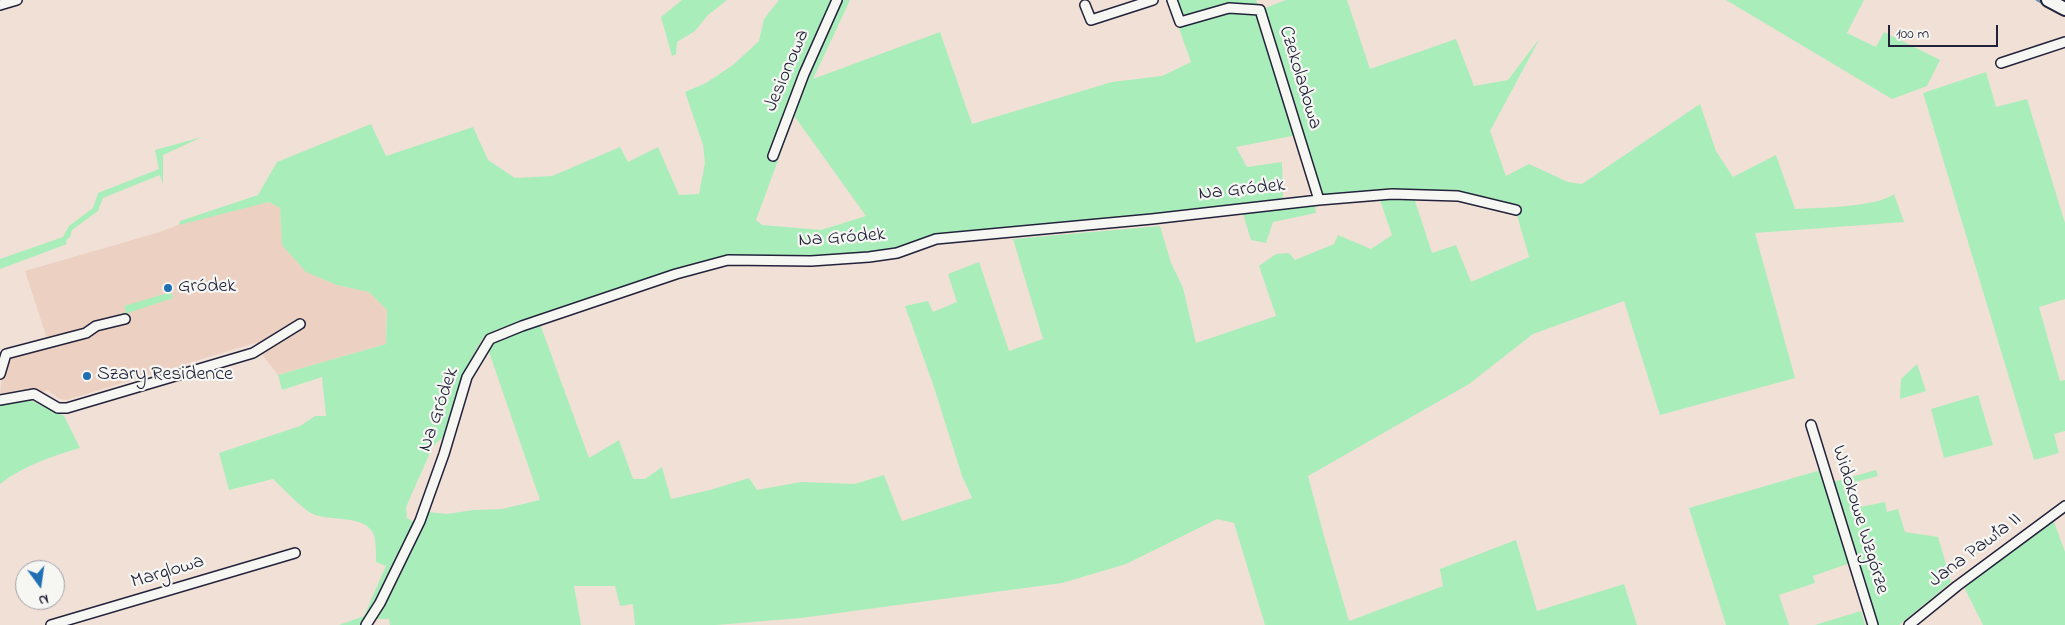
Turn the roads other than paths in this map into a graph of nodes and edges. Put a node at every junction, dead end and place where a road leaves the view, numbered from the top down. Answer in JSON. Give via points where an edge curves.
{"nodes":[{"id":1,"x":16,"y":0,"type":"edge"},
{"id":2,"x":837,"y":0,"type":"edge"},
{"id":3,"x":1153,"y":0,"type":"edge"},
{"id":4,"x":1172,"y":0,"type":"edge"},
{"id":5,"x":2048,"y":0,"type":"edge"},
{"id":6,"x":0,"y":5,"type":"edge"},
{"id":7,"x":1085,"y":5,"type":"dead end"},
{"id":8,"x":2065,"y":9,"type":"edge"},
{"id":9,"x":2065,"y":42,"type":"edge"},
{"id":10,"x":2001,"y":63,"type":"dead end"},
{"id":11,"x":773,"y":156,"type":"dead end"},
{"id":12,"x":1319,"y":200,"type":"junction"},
{"id":13,"x":1516,"y":210,"type":"dead end"},
{"id":14,"x":125,"y":319,"type":"dead end"},
{"id":15,"x":300,"y":324,"type":"dead end"},
{"id":16,"x":0,"y":374,"type":"edge"},
{"id":17,"x":0,"y":400,"type":"edge"},
{"id":18,"x":1811,"y":425,"type":"dead end"},
{"id":19,"x":2065,"y":506,"type":"edge"},
{"id":20,"x":295,"y":553,"type":"dead end"},
{"id":21,"x":51,"y":625,"type":"edge"},
{"id":22,"x":366,"y":625,"type":"edge"},
{"id":23,"x":1873,"y":625,"type":"edge"},
{"id":24,"x":1909,"y":625,"type":"edge"}],
"edges":[{"from":1,"to":6,"type":"street"},
{"from":2,"to":11,"type":"street","name":"Jesionowa"},
{"from":3,"to":7,"type":"street","via":[[1091,20]]},
{"from":4,"to":12,"type":"street","name":"Czekoladowa","via":[[1180,22],[1229,8],[1260,10]]},
{"from":5,"to":8,"type":"street"},
{"from":9,"to":10,"type":"street"},
{"from":12,"to":13,"type":"street","name":"Na Gródek","via":[[1426,194],[1458,196]]},
{"from":12,"to":22,"type":"street","name":"Na Gródek","via":[[936,239],[897,253],[869,257],[717,262],[490,339],[467,377],[420,521]]},
{"from":14,"to":16,"type":"street","via":[[6,354]]},
{"from":15,"to":17,"type":"street","via":[[253,354],[67,408],[58,408],[34,394]]},
{"from":18,"to":23,"type":"street","name":"Widokowe Wzgórze"},
{"from":19,"to":24,"type":"street","name":"Jana Pawła II"},
{"from":20,"to":21,"type":"street","name":"Marglowa"}]}
